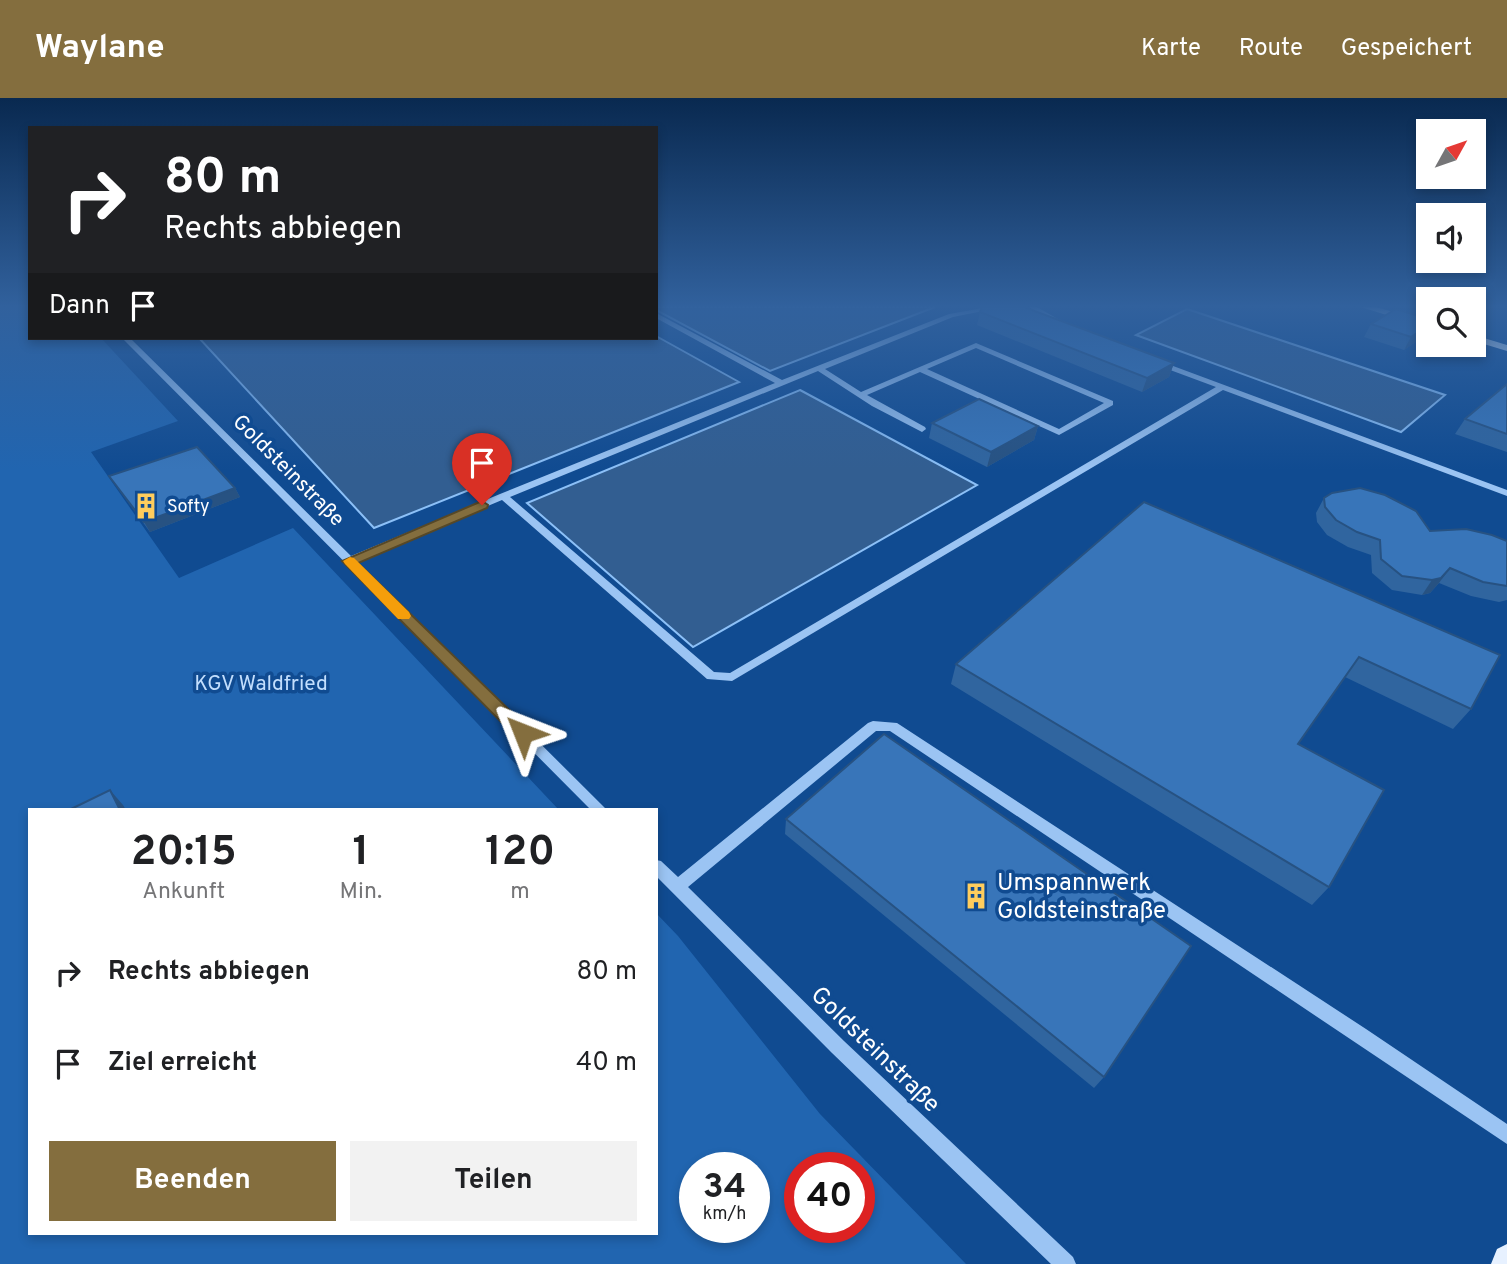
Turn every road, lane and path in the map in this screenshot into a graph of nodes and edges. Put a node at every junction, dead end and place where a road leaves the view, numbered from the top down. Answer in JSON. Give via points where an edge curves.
{"nodes":[{"id":1,"x":149,"y":361,"type":"edge"},
{"id":2,"x":741,"y":361,"type":"edge"},
{"id":3,"x":835,"y":361,"type":"edge"},
{"id":4,"x":938,"y":361,"type":"edge"},
{"id":5,"x":1014,"y":361,"type":"edge"},
{"id":6,"x":1156,"y":361,"type":"edge"},
{"id":7,"x":818,"y":368,"type":"junction"},
{"id":8,"x":920,"y":369,"type":"junction"},
{"id":9,"x":781,"y":383,"type":"junction"},
{"id":10,"x":1222,"y":387,"type":"junction"},
{"id":11,"x":860,"y":395,"type":"junction"},
{"id":12,"x":922,"y":429,"type":"dead end"},
{"id":13,"x":1507,"y":493,"type":"edge"},
{"id":14,"x":503,"y":496,"type":"junction"},
{"id":15,"x":349,"y":561,"type":"junction"},
{"id":16,"x":598,"y":808,"type":"edge"},
{"id":17,"x":658,"y":868,"type":"edge"},
{"id":18,"x":677,"y":887,"type":"junction"},
{"id":19,"x":1507,"y":1135,"type":"edge"},
{"id":20,"x":1507,"y":1259,"type":"edge"},
{"id":21,"x":1066,"y":1264,"type":"edge"},
{"id":22,"x":1506,"y":1264,"type":"edge"}],
"edges":[{"from":1,"to":15,"type":"street","name":"Goldsteinstraße"},
{"from":2,"to":9,"type":"street"},
{"from":3,"to":7,"type":"street"},
{"from":4,"to":8,"type":"street"},
{"from":5,"to":8,"type":"street","via":[[1110,403],[1059,432]]},
{"from":6,"to":10,"type":"street"},
{"from":7,"to":9,"type":"street"},
{"from":7,"to":11,"type":"street"},
{"from":8,"to":11,"type":"street"},
{"from":9,"to":14,"type":"street"},
{"from":10,"to":13,"type":"street"},
{"from":10,"to":14,"type":"street","via":[[732,677],[711,677]]},
{"from":11,"to":12,"type":"street"},
{"from":14,"to":15,"type":"street"},
{"from":15,"to":16,"type":"street","name":"Goldsteinstraße"},
{"from":17,"to":18,"type":"street","name":"Goldsteinstraße"},
{"from":18,"to":19,"type":"street","via":[[873,726],[892,726]]},
{"from":18,"to":21,"type":"street","name":"Goldsteinstraße"},
{"from":20,"to":22,"type":"main road"}]}
